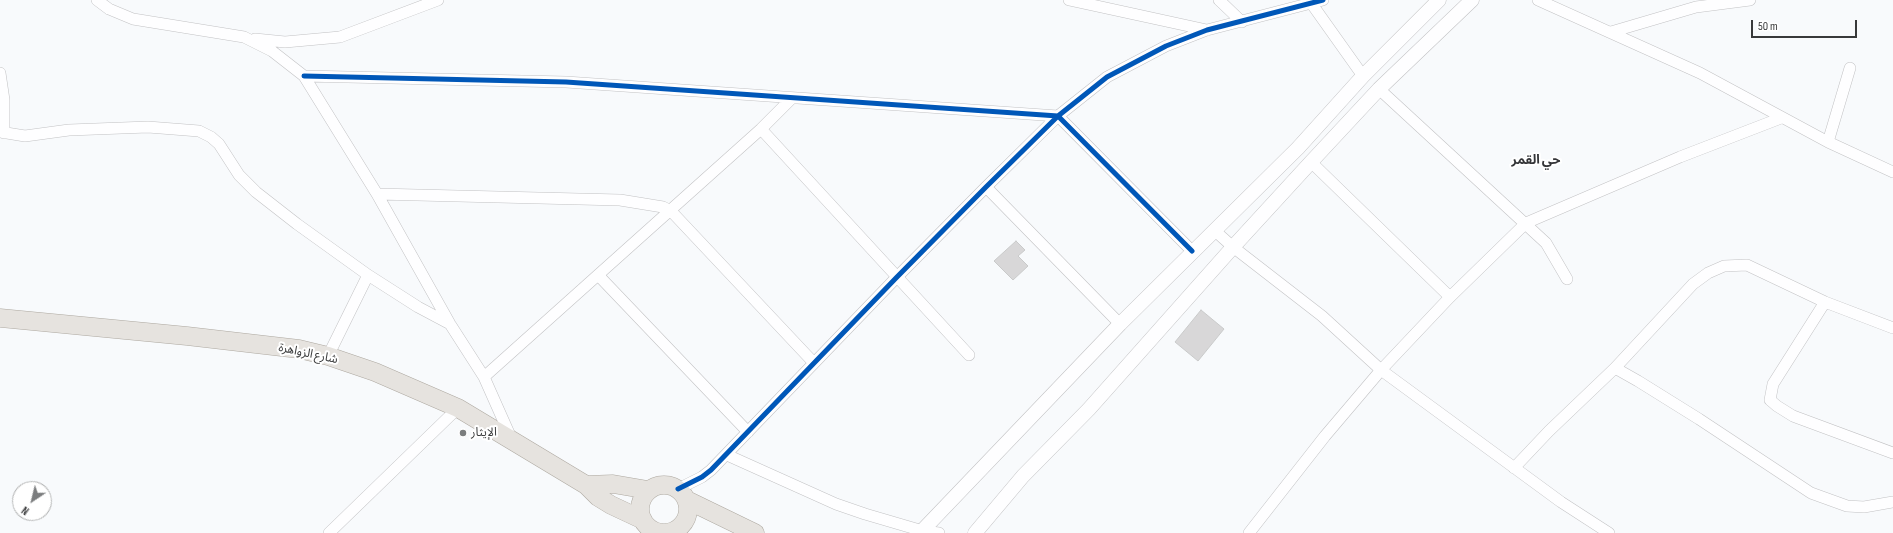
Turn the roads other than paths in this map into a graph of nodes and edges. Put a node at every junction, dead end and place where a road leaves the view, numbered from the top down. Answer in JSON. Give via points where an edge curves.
{"nodes":[{"id":1,"x":97,"y":0,"type":"edge"},
{"id":2,"x":438,"y":0,"type":"edge"},
{"id":3,"x":1069,"y":0,"type":"edge"},
{"id":4,"x":1219,"y":0,"type":"edge"},
{"id":5,"x":1323,"y":0,"type":"edge"},
{"id":6,"x":1439,"y":0,"type":"edge"},
{"id":7,"x":1538,"y":0,"type":"edge"},
{"id":8,"x":1750,"y":0,"type":"edge"},
{"id":9,"x":1470,"y":1,"type":"edge"},
{"id":10,"x":1310,"y":2,"type":"edge"},
{"id":11,"x":1242,"y":22,"type":"junction"},
{"id":12,"x":1207,"y":30,"type":"junction"},
{"id":13,"x":1611,"y":32,"type":"junction"},
{"id":14,"x":244,"y":38,"type":"junction"},
{"id":15,"x":1850,"y":68,"type":"dead end"},
{"id":16,"x":0,"y":73,"type":"edge"},
{"id":17,"x":304,"y":76,"type":"junction"},
{"id":18,"x":1363,"y":76,"type":"junction"},
{"id":19,"x":1379,"y":90,"type":"junction"},
{"id":20,"x":792,"y":98,"type":"junction"},
{"id":21,"x":1058,"y":116,"type":"junction"},
{"id":22,"x":1781,"y":118,"type":"junction"},
{"id":23,"x":761,"y":129,"type":"junction"},
{"id":24,"x":2,"y":133,"type":"edge"},
{"id":25,"x":1828,"y":142,"type":"junction"},
{"id":26,"x":1310,"y":162,"type":"junction"},
{"id":27,"x":1893,"y":172,"type":"edge"},
{"id":28,"x":986,"y":187,"type":"junction"},
{"id":29,"x":377,"y":194,"type":"junction"},
{"id":30,"x":671,"y":211,"type":"junction"},
{"id":31,"x":1526,"y":223,"type":"junction"},
{"id":32,"x":1214,"y":230,"type":"junction"},
{"id":33,"x":1233,"y":247,"type":"junction"},
{"id":34,"x":1192,"y":251,"type":"junction"},
{"id":35,"x":368,"y":275,"type":"junction"},
{"id":36,"x":598,"y":275,"type":"junction"},
{"id":37,"x":896,"y":278,"type":"junction"},
{"id":38,"x":1567,"y":279,"type":"dead end"},
{"id":39,"x":1450,"y":297,"type":"junction"},
{"id":40,"x":1825,"y":302,"type":"junction"},
{"id":41,"x":0,"y":318,"type":"edge"},
{"id":42,"x":450,"y":324,"type":"junction"},
{"id":43,"x":1120,"y":324,"type":"junction"},
{"id":44,"x":1893,"y":328,"type":"edge"},
{"id":45,"x":969,"y":355,"type":"dead end"},
{"id":46,"x":328,"y":356,"type":"junction"},
{"id":47,"x":814,"y":363,"type":"junction"},
{"id":48,"x":1615,"y":368,"type":"junction"},
{"id":49,"x":1381,"y":370,"type":"junction"},
{"id":50,"x":484,"y":377,"type":"junction"},
{"id":51,"x":458,"y":408,"type":"junction"},
{"id":52,"x":748,"y":432,"type":"junction"},
{"id":53,"x":512,"y":440,"type":"junction"},
{"id":54,"x":1893,"y":453,"type":"edge"},
{"id":55,"x":727,"y":455,"type":"junction"},
{"id":56,"x":1514,"y":468,"type":"junction"},
{"id":57,"x":586,"y":485,"type":"junction"},
{"id":58,"x":648,"y":490,"type":"junction"},
{"id":59,"x":683,"y":495,"type":"junction"},
{"id":60,"x":1893,"y":502,"type":"edge"},
{"id":61,"x":643,"y":520,"type":"junction"},
{"id":62,"x":922,"y":532,"type":"edge"},
{"id":63,"x":329,"y":533,"type":"edge"},
{"id":64,"x":664,"y":533,"type":"edge"},
{"id":65,"x":755,"y":533,"type":"edge"},
{"id":66,"x":939,"y":533,"type":"edge"},
{"id":67,"x":975,"y":533,"type":"edge"},
{"id":68,"x":1249,"y":533,"type":"edge"},
{"id":69,"x":1609,"y":533,"type":"edge"}],
"edges":[{"from":1,"to":14,"type":"street","via":[[109,10],[133,19]]},
{"from":2,"to":14,"type":"street","via":[[340,37],[285,42]]},
{"from":3,"to":12,"type":"street"},
{"from":4,"to":11,"type":"street"},
{"from":5,"to":10,"type":"street"},
{"from":6,"to":18,"type":"street"},
{"from":7,"to":13,"type":"street"},
{"from":8,"to":13,"type":"street","via":[[1696,8]]},
{"from":9,"to":19,"type":"street"},
{"from":10,"to":11,"type":"street"},
{"from":10,"to":18,"type":"street"},
{"from":11,"to":12,"type":"street"},
{"from":12,"to":21,"type":"street","via":[[1166,46],[1107,77]]},
{"from":13,"to":22,"type":"street","via":[[1700,73]]},
{"from":14,"to":17,"type":"street","via":[[272,51]]},
{"from":15,"to":25,"type":"street"},
{"from":16,"to":24,"type":"street","via":[[4,100]]},
{"from":17,"to":20,"type":"street","via":[[566,82]]},
{"from":17,"to":29,"type":"street"},
{"from":18,"to":32,"type":"street","via":[[1298,148]]},
{"from":19,"to":26,"type":"street"},
{"from":19,"to":31,"type":"street"},
{"from":20,"to":21,"type":"street"},
{"from":20,"to":23,"type":"street"},
{"from":21,"to":28,"type":"street"},
{"from":21,"to":34,"type":"street"},
{"from":22,"to":25,"type":"street"},
{"from":22,"to":31,"type":"street","via":[[1680,157]]},
{"from":23,"to":30,"type":"street"},
{"from":23,"to":37,"type":"street"},
{"from":24,"to":35,"type":"street","via":[[25,136],[69,130],[148,127],[199,131],[219,144],[239,175],[256,192]]},
{"from":25,"to":27,"type":"street"},
{"from":26,"to":33,"type":"street"},
{"from":26,"to":39,"type":"street"},
{"from":28,"to":37,"type":"street"},
{"from":28,"to":43,"type":"street"},
{"from":29,"to":30,"type":"street","via":[[620,200],[652,204]]},
{"from":29,"to":42,"type":"street"},
{"from":30,"to":36,"type":"street"},
{"from":30,"to":47,"type":"street"},
{"from":31,"to":38,"type":"street","via":[[1546,243]]},
{"from":31,"to":39,"type":"street"},
{"from":32,"to":33,"type":"street"},
{"from":32,"to":34,"type":"street"},
{"from":33,"to":49,"type":"street","via":[[1322,316]]},
{"from":33,"to":67,"type":"street","via":[[1089,409],[1023,476]]},
{"from":34,"to":43,"type":"street"},
{"from":35,"to":42,"type":"street"},
{"from":35,"to":46,"type":"street"},
{"from":36,"to":50,"type":"street"},
{"from":36,"to":52,"type":"street"},
{"from":37,"to":45,"type":"street"},
{"from":37,"to":47,"type":"street"},
{"from":39,"to":49,"type":"street"},
{"from":40,"to":44,"type":"street"},
{"from":40,"to":48,"type":"street","via":[[1747,265],[1724,266],[1708,273],[1694,284]]},
{"from":40,"to":54,"type":"street","via":[[1773,384],[1770,400],[1793,416]]},
{"from":41,"to":46,"type":"main road","name":"شارع الزواهرة","via":[[299,349]]},
{"from":42,"to":50,"type":"street"},
{"from":43,"to":62,"type":"street"},
{"from":46,"to":51,"type":"main road","name":"شارع الزواهرة","via":[[375,372]]},
{"from":47,"to":52,"type":"street"},
{"from":48,"to":56,"type":"street"},
{"from":48,"to":60,"type":"street","via":[[1811,493],[1847,506],[1864,507]]},
{"from":49,"to":56,"type":"street"},
{"from":49,"to":68,"type":"street"},
{"from":50,"to":53,"type":"street"},
{"from":51,"to":53,"type":"main road","name":"شارع الزواهرة"},
{"from":51,"to":63,"type":"street"},
{"from":52,"to":55,"type":"street"},
{"from":53,"to":57,"type":"main road","name":"شارع الزواهرة"},
{"from":55,"to":59,"type":"street"},
{"from":55,"to":62,"type":"street","via":[[836,504]]},
{"from":56,"to":69,"type":"street"},
{"from":57,"to":58,"type":"main road","via":[[613,484]]},
{"from":57,"to":61,"type":"main road","name":"شارع الزواهرة","via":[[610,505]]},
{"from":58,"to":59,"type":"main road","via":[[663,484],[671,485]]},
{"from":58,"to":61,"type":"main road","via":[[640,508]]},
{"from":59,"to":64,"type":"main road","via":[[688,507],[686,520],[676,530]]},
{"from":59,"to":65,"type":"main road"},
{"from":61,"to":64,"type":"main road","via":[[648,528]]},
{"from":62,"to":66,"type":"street"}]}
